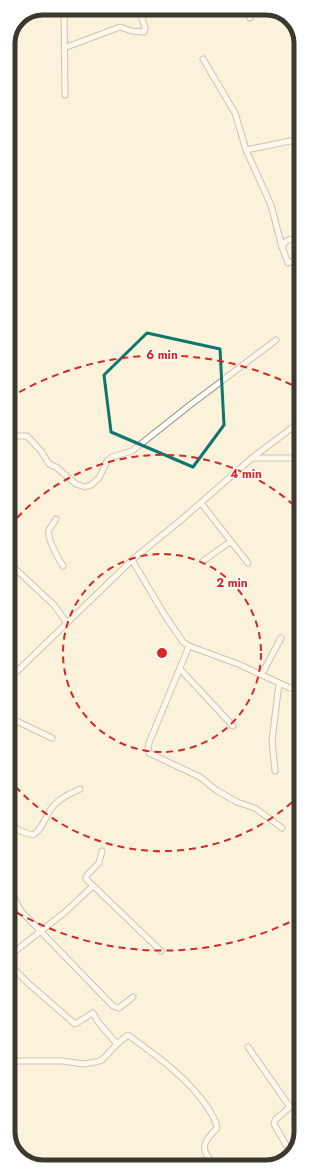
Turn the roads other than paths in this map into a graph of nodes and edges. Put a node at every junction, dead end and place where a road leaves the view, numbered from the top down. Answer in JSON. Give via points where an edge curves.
{"nodes":[{"id":1,"x":64,"y":15,"type":"edge"},
{"id":2,"x":141,"y":15,"type":"edge"},
{"id":3,"x":250,"y":15,"type":"edge"},
{"id":4,"x":250,"y":18,"type":"dead end"},
{"id":5,"x":64,"y":48,"type":"junction"},
{"id":6,"x":203,"y":59,"type":"dead end"},
{"id":7,"x":65,"y":95,"type":"dead end"},
{"id":8,"x":294,"y":140,"type":"edge"},
{"id":9,"x":246,"y":150,"type":"junction"},
{"id":10,"x":294,"y":238,"type":"edge"},
{"id":11,"x":282,"y":248,"type":"junction"},
{"id":12,"x":294,"y":260,"type":"edge"},
{"id":13,"x":276,"y":340,"type":"dead end"},
{"id":14,"x":294,"y":426,"type":"edge"},
{"id":15,"x":15,"y":435,"type":"edge"},
{"id":16,"x":252,"y":458,"type":"junction"},
{"id":17,"x":294,"y":458,"type":"edge"},
{"id":18,"x":201,"y":503,"type":"junction"},
{"id":19,"x":56,"y":519,"type":"dead end"},
{"id":20,"x":230,"y":542,"type":"junction"},
{"id":21,"x":132,"y":560,"type":"junction"},
{"id":22,"x":203,"y":561,"type":"dead end"},
{"id":23,"x":248,"y":563,"type":"dead end"},
{"id":24,"x":63,"y":566,"type":"dead end"},
{"id":25,"x":15,"y":569,"type":"edge"},
{"id":26,"x":67,"y":622,"type":"junction"},
{"id":27,"x":281,"y":638,"type":"dead end"},
{"id":28,"x":189,"y":646,"type":"junction"},
{"id":29,"x":180,"y":669,"type":"junction"},
{"id":30,"x":15,"y":673,"type":"edge"},
{"id":31,"x":260,"y":674,"type":"junction"},
{"id":32,"x":279,"y":682,"type":"junction"},
{"id":33,"x":294,"y":688,"type":"edge"},
{"id":34,"x":15,"y":720,"type":"edge"},
{"id":35,"x":232,"y":726,"type":"dead end"},
{"id":36,"x":52,"y":738,"type":"dead end"},
{"id":37,"x":275,"y":771,"type":"dead end"},
{"id":38,"x":80,"y":789,"type":"dead end"},
{"id":39,"x":15,"y":827,"type":"edge"},
{"id":40,"x":282,"y":828,"type":"dead end"},
{"id":41,"x":102,"y":851,"type":"dead end"},
{"id":42,"x":93,"y":886,"type":"junction"},
{"id":43,"x":15,"y":900,"type":"edge"},
{"id":44,"x":41,"y":931,"type":"junction"},
{"id":45,"x":15,"y":951,"type":"edge"},
{"id":46,"x":161,"y":951,"type":"dead end"},
{"id":47,"x":15,"y":971,"type":"edge"},
{"id":48,"x":133,"y":997,"type":"dead end"},
{"id":49,"x":116,"y":1044,"type":"junction"},
{"id":50,"x":248,"y":1047,"type":"dead end"},
{"id":51,"x":15,"y":1061,"type":"edge"},
{"id":52,"x":288,"y":1148,"type":"edge"},
{"id":53,"x":210,"y":1160,"type":"edge"}],
"edges":[{"from":1,"to":5,"type":"street"},
{"from":2,"to":5,"type":"street","via":[[144,32],[120,27]]},
{"from":3,"to":4,"type":"street"},
{"from":5,"to":7,"type":"street"},
{"from":6,"to":9,"type":"street","via":[[235,113]]},
{"from":8,"to":9,"type":"street"},
{"from":9,"to":11,"type":"street","via":[[271,205]]},
{"from":10,"to":11,"type":"street","via":[[286,241]]},
{"from":11,"to":12,"type":"street","via":[[288,263]]},
{"from":13,"to":15,"type":"street","via":[[132,451],[112,457],[98,478],[85,487],[76,484],[49,464],[27,436]]},
{"from":14,"to":16,"type":"street"},
{"from":16,"to":17,"type":"street"},
{"from":16,"to":18,"type":"street"},
{"from":18,"to":20,"type":"street"},
{"from":18,"to":21,"type":"street"},
{"from":19,"to":24,"type":"street","via":[[48,535]]},
{"from":20,"to":22,"type":"street"},
{"from":20,"to":23,"type":"street"},
{"from":21,"to":26,"type":"street"},
{"from":21,"to":28,"type":"street","via":[[164,614],[183,642]]},
{"from":25,"to":26,"type":"street"},
{"from":26,"to":30,"type":"street"},
{"from":27,"to":31,"type":"street"},
{"from":28,"to":29,"type":"street"},
{"from":28,"to":31,"type":"street"},
{"from":29,"to":35,"type":"street"},
{"from":29,"to":40,"type":"street","via":[[149,743],[149,753],[200,777],[237,802],[255,808]]},
{"from":31,"to":32,"type":"street"},
{"from":32,"to":33,"type":"street"},
{"from":32,"to":37,"type":"street","via":[[272,741]]},
{"from":34,"to":36,"type":"street"},
{"from":38,"to":39,"type":"street","via":[[59,800],[33,835]]},
{"from":41,"to":42,"type":"street","via":[[98,863],[86,877]]},
{"from":42,"to":44,"type":"street"},
{"from":42,"to":46,"type":"street"},
{"from":43,"to":44,"type":"street","via":[[21,911]]},
{"from":44,"to":45,"type":"street"},
{"from":44,"to":48,"type":"street","via":[[113,1006],[119,1008]]},
{"from":47,"to":49,"type":"street","via":[[75,1024],[93,1013]]},
{"from":49,"to":51,"type":"street","via":[[102,1060],[84,1064],[62,1061]]},
{"from":49,"to":53,"type":"street","via":[[128,1035],[178,1074],[202,1099],[217,1128],[207,1138],[204,1146],[204,1152]]},
{"from":50,"to":52,"type":"street","via":[[290,1107],[275,1120],[274,1124]]}]}
